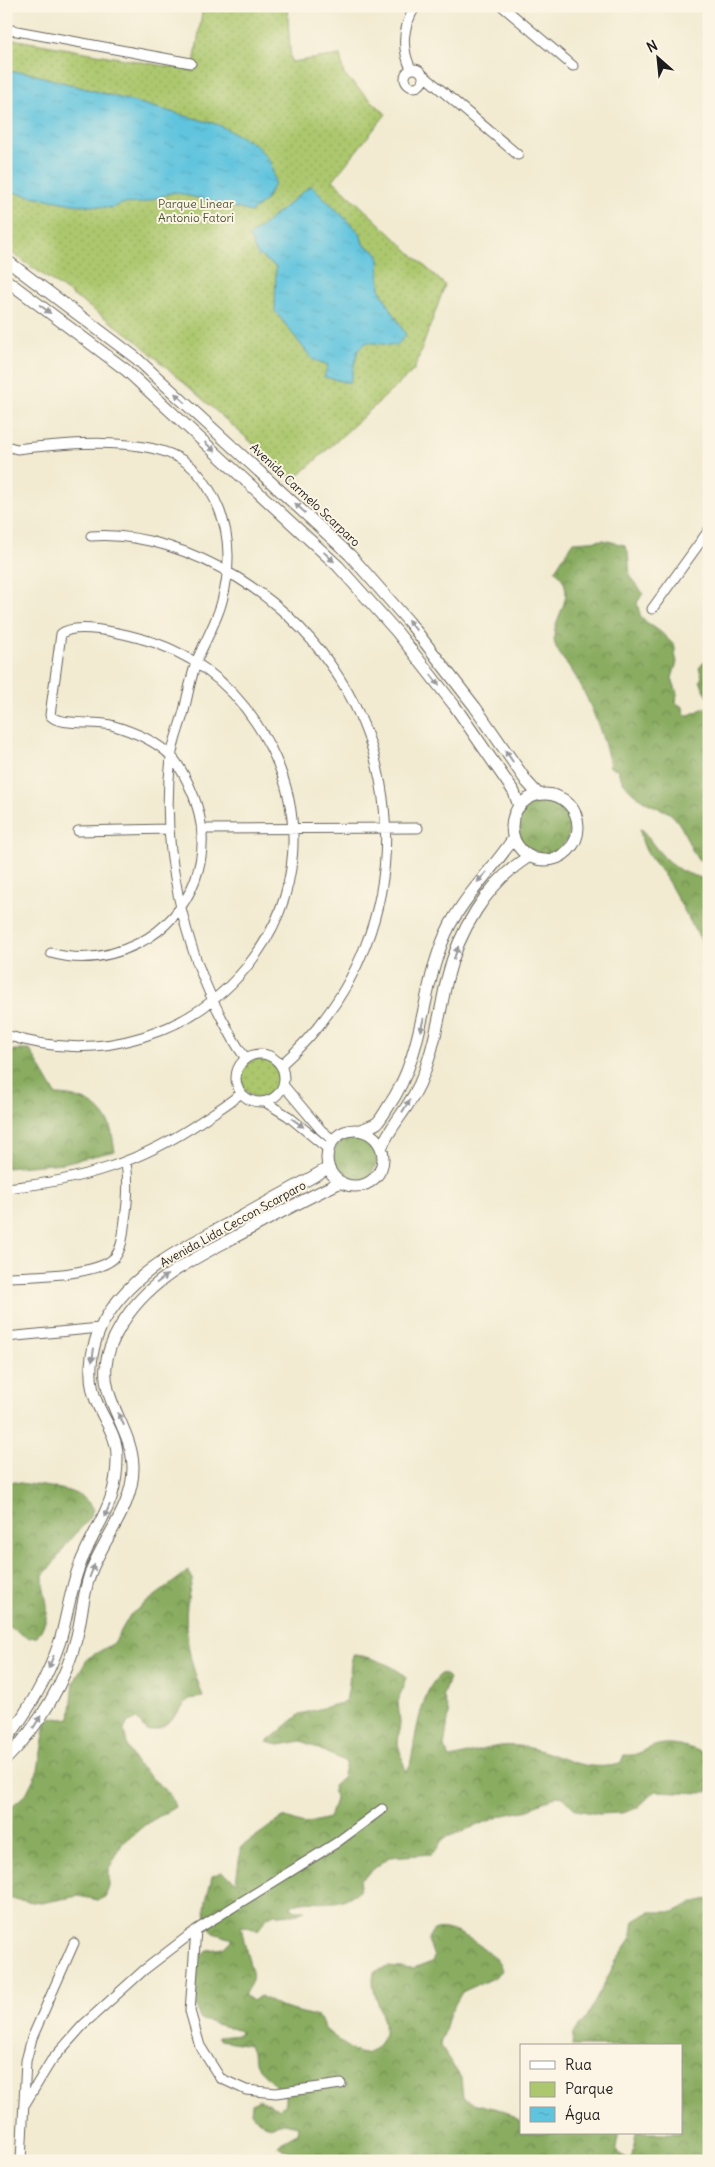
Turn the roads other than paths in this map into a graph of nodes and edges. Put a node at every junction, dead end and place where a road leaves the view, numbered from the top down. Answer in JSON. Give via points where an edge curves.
{"nodes":[{"id":1,"x":416,"y":6,"type":"edge"},
{"id":2,"x":502,"y":6,"type":"edge"},
{"id":3,"x":6,"y":29,"type":"edge"},
{"id":4,"x":192,"y":63,"type":"dead end"},
{"id":5,"x":573,"y":66,"type":"dead end"},
{"id":6,"x":410,"y":69,"type":"junction"},
{"id":7,"x":422,"y":74,"type":"junction"},
{"id":8,"x":518,"y":155,"type":"dead end"},
{"id":9,"x":6,"y":260,"type":"edge"},
{"id":10,"x":6,"y":280,"type":"edge"},
{"id":11,"x":6,"y":446,"type":"edge"},
{"id":12,"x":709,"y":530,"type":"edge"},
{"id":13,"x":91,"y":536,"type":"dead end"},
{"id":14,"x":228,"y":572,"type":"junction"},
{"id":15,"x":652,"y":609,"type":"dead end"},
{"id":16,"x":196,"y":663,"type":"junction"},
{"id":17,"x":172,"y":756,"type":"junction"},
{"id":18,"x":538,"y":794,"type":"junction"},
{"id":19,"x":518,"y":806,"type":"junction"},
{"id":20,"x":293,"y":828,"type":"junction"},
{"id":21,"x":385,"y":828,"type":"junction"},
{"id":22,"x":418,"y":828,"type":"dead end"},
{"id":23,"x":169,"y":829,"type":"junction"},
{"id":24,"x":203,"y":829,"type":"junction"},
{"id":25,"x":78,"y":831,"type":"dead end"},
{"id":26,"x":513,"y":839,"type":"junction"},
{"id":27,"x":528,"y":857,"type":"junction"},
{"id":28,"x":182,"y":907,"type":"junction"},
{"id":29,"x":51,"y":953,"type":"dead end"},
{"id":30,"x":212,"y":1001,"type":"junction"},
{"id":31,"x":6,"y":1035,"type":"edge"},
{"id":32,"x":246,"y":1058,"type":"junction"},
{"id":33,"x":281,"y":1065,"type":"junction"},
{"id":34,"x":284,"y":1086,"type":"junction"},
{"id":35,"x":241,"y":1093,"type":"junction"},
{"id":36,"x":265,"y":1102,"type":"junction"},
{"id":37,"x":360,"y":1130,"type":"junction"},
{"id":38,"x":331,"y":1144,"type":"junction"},
{"id":39,"x":381,"y":1148,"type":"junction"},
{"id":40,"x":126,"y":1162,"type":"junction"},
{"id":41,"x":328,"y":1168,"type":"junction"},
{"id":42,"x":341,"y":1182,"type":"junction"},
{"id":43,"x":6,"y":1188,"type":"edge"},
{"id":44,"x":6,"y":1277,"type":"edge"},
{"id":45,"x":100,"y":1328,"type":"junction"},
{"id":46,"x":6,"y":1337,"type":"edge"},
{"id":47,"x":6,"y":1740,"type":"edge"},
{"id":48,"x":6,"y":1760,"type":"edge"},
{"id":49,"x":382,"y":1809,"type":"dead end"},
{"id":50,"x":196,"y":1930,"type":"junction"},
{"id":51,"x":74,"y":1943,"type":"dead end"},
{"id":52,"x":341,"y":2084,"type":"dead end"},
{"id":53,"x":25,"y":2104,"type":"junction"},
{"id":54,"x":21,"y":2161,"type":"edge"}],
"edges":[{"from":1,"to":6,"type":"street","via":[[404,30],[405,56]]},
{"from":2,"to":5,"type":"street"},
{"from":3,"to":4,"type":"street"},
{"from":6,"to":7,"type":"street","via":[[419,70]]},
{"from":6,"to":7,"type":"street","via":[[405,79],[410,86],[419,85],[423,80]]},
{"from":7,"to":8,"type":"street"},
{"from":18,"to":9,"type":"main road","name":"Avenida Carmelo Scarparo","one_way":true,"via":[[409,622],[350,555],[136,358]]},
{"from":10,"to":19,"type":"main road","one_way":true,"via":[[126,370],[338,566],[397,632],[454,705],[514,792]]},
{"from":11,"to":14,"type":"street","via":[[17,449],[89,443],[122,445],[170,454],[183,460],[207,485],[222,517],[227,539]]},
{"from":12,"to":15,"type":"street"},
{"from":13,"to":14,"type":"street","via":[[116,537],[167,547]]},
{"from":14,"to":16,"type":"street","via":[[222,601]]},
{"from":14,"to":21,"type":"street","via":[[280,608],[328,660],[347,690],[372,749],[380,779]]},
{"from":16,"to":17,"type":"street"},
{"from":16,"to":17,"type":"street","via":[[168,648],[122,633],[72,629],[66,630],[59,639],[50,709],[52,719],[89,721],[117,727],[154,743]]},
{"from":16,"to":20,"type":"street","via":[[232,691],[262,732],[283,778]]},
{"from":17,"to":23,"type":"street"},
{"from":17,"to":24,"type":"street","via":[[192,791]]},
{"from":18,"to":19,"type":"main road"},
{"from":18,"to":27,"type":"main road","via":[[550,794],[570,805],[578,827],[574,844],[562,856],[550,861]]},
{"from":19,"to":26,"type":"main road","via":[[511,828]]},
{"from":20,"to":21,"type":"street"},
{"from":20,"to":24,"type":"street"},
{"from":20,"to":30,"type":"street","via":[[288,882],[270,931],[252,960]]},
{"from":21,"to":22,"type":"street"},
{"from":21,"to":33,"type":"street","via":[[383,884],[378,910],[359,965],[325,1020]]},
{"from":23,"to":25,"type":"street"},
{"from":23,"to":28,"type":"street","via":[[173,870]]},
{"from":24,"to":28,"type":"street","via":[[197,875]]},
{"from":26,"to":27,"type":"main road"},
{"from":26,"to":37,"type":"main road","one_way":true,"via":[[474,886],[450,926],[433,972],[414,1056],[395,1096],[377,1122]]},
{"from":39,"to":27,"type":"main road","one_way":true,"via":[[409,1104],[428,1061],[448,976],[464,932],[487,895],[512,867]]},
{"from":28,"to":29,"type":"street","via":[[156,932],[121,951],[81,958]]},
{"from":28,"to":30,"type":"street"},
{"from":30,"to":31,"type":"street","via":[[189,1018],[164,1030],[110,1046],[55,1046]]},
{"from":30,"to":32,"type":"street"},
{"from":32,"to":33,"type":"street","via":[[256,1054],[268,1055]]},
{"from":32,"to":35,"type":"street","via":[[236,1077]]},
{"from":33,"to":34,"type":"street","via":[[285,1075]]},
{"from":34,"to":36,"type":"street","via":[[274,1098]]},
{"from":34,"to":38,"type":"street"},
{"from":35,"to":36,"type":"street","via":[[249,1100]]},
{"from":35,"to":40,"type":"street","via":[[194,1126]]},
{"from":36,"to":38,"type":"street","one_way":true},
{"from":37,"to":38,"type":"main road","via":[[340,1134]]},
{"from":37,"to":39,"type":"main road","via":[[376,1140]]},
{"from":38,"to":41,"type":"main road"},
{"from":39,"to":42,"type":"main road","via":[[381,1167],[369,1182],[350,1186]]},
{"from":40,"to":43,"type":"street","via":[[78,1178]]},
{"from":40,"to":44,"type":"street","via":[[128,1201],[120,1248],[109,1262],[53,1275]]},
{"from":41,"to":42,"type":"main road"},
{"from":41,"to":45,"type":"main road","name":"Avenida Lida Ceccon Scarparo","via":[[162,1259],[120,1300]]},
{"from":48,"to":42,"type":"main road","name":"Avenida Lida Ceccon Scarparo","one_way":true,"via":[[32,1730],[65,1672],[77,1637],[90,1575],[127,1500],[133,1466],[130,1448],[105,1378],[109,1351],[125,1318],[150,1289],[186,1263]]},
{"from":45,"to":46,"type":"street"},
{"from":45,"to":47,"type":"main road","name":"Avenida Lida Ceccon Scarparo","one_way":true,"via":[[92,1352],[91,1378],[96,1402],[107,1421],[117,1452],[117,1484],[106,1514],[78,1569],[60,1641],[41,1687]]},
{"from":49,"to":50,"type":"street","via":[[336,1843]]},
{"from":50,"to":52,"type":"street","via":[[190,2011],[200,2046],[220,2078],[246,2090],[276,2093]]},
{"from":50,"to":53,"type":"street","via":[[144,1970],[84,2024],[50,2061]]},
{"from":51,"to":53,"type":"street","via":[[32,2038],[26,2061]]},
{"from":53,"to":54,"type":"street"}]}
